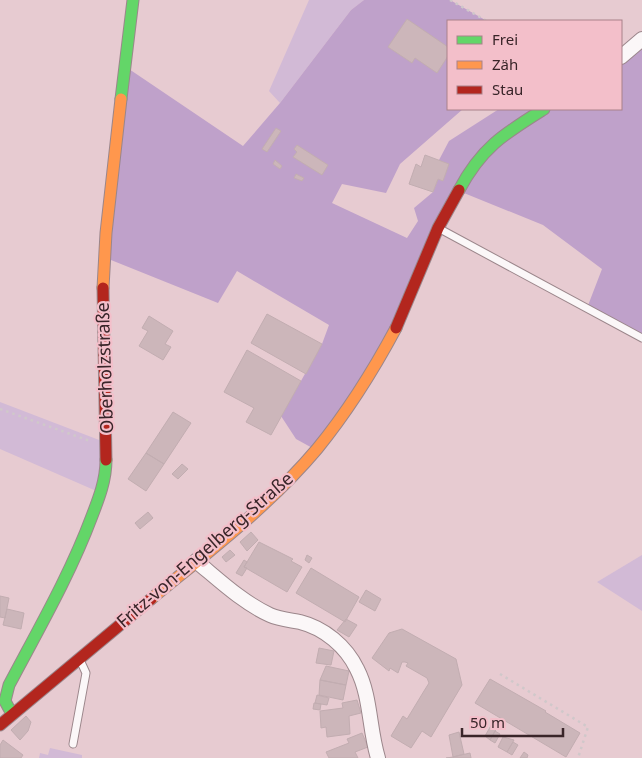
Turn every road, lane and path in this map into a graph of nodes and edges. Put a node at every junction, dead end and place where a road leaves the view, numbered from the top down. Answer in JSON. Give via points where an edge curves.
{"nodes":[{"id":1,"x":133,"y":0,"type":"edge"},
{"id":2,"x":450,"y":0,"type":"edge"},
{"id":3,"x":485,"y":20,"type":"edge"},
{"id":4,"x":642,"y":40,"type":"edge"},
{"id":5,"x":622,"y":56,"type":"edge"},
{"id":6,"x":542,"y":110,"type":"edge"},
{"id":7,"x":438,"y":228,"type":"junction"},
{"id":8,"x":642,"y":338,"type":"edge"},
{"id":9,"x":0,"y":409,"type":"edge"},
{"id":10,"x":107,"y":450,"type":"junction"},
{"id":11,"x":196,"y":561,"type":"junction"},
{"id":12,"x":79,"y":659,"type":"junction"},
{"id":13,"x":500,"y":674,"type":"dead end"},
{"id":14,"x":12,"y":714,"type":"junction"},
{"id":15,"x":0,"y":725,"type":"edge"},
{"id":16,"x":72,"y":744,"type":"dead end"},
{"id":17,"x":378,"y":758,"type":"edge"},
{"id":18,"x":578,"y":758,"type":"edge"}],
"edges":[{"from":1,"to":10,"type":"street","name":"Oberholzstraße","via":[[106,234],[102,304]]},
{"from":2,"to":3,"type":"path"},
{"from":4,"to":5,"type":"street"},
{"from":6,"to":7,"type":"street","name":"Fritz-von-Engelberg-Straße","via":[[503,135],[482,154]]},
{"from":7,"to":8,"type":"lane"},
{"from":7,"to":11,"type":"street","name":"Fritz-von-Engelberg-Straße","via":[[397,325],[373,371],[343,416],[278,489]]},
{"from":9,"to":10,"type":"path"},
{"from":10,"to":14,"type":"street","name":"Oberholzstraße","via":[[101,493],[66,575],[9,685],[5,701]]},
{"from":11,"to":12,"type":"street","name":"Fritz-von-Engelberg-Straße"},
{"from":11,"to":17,"type":"street","via":[[237,596],[270,615],[309,625],[327,634],[349,654],[365,690]]},
{"from":12,"to":14,"type":"street","name":"Fritz-von-Engelberg-Straße"},
{"from":12,"to":16,"type":"lane","via":[[86,674]]},
{"from":13,"to":18,"type":"path","via":[[588,727]]},
{"from":14,"to":15,"type":"street","name":"Fritz-von-Engelberg-Straße"}]}
